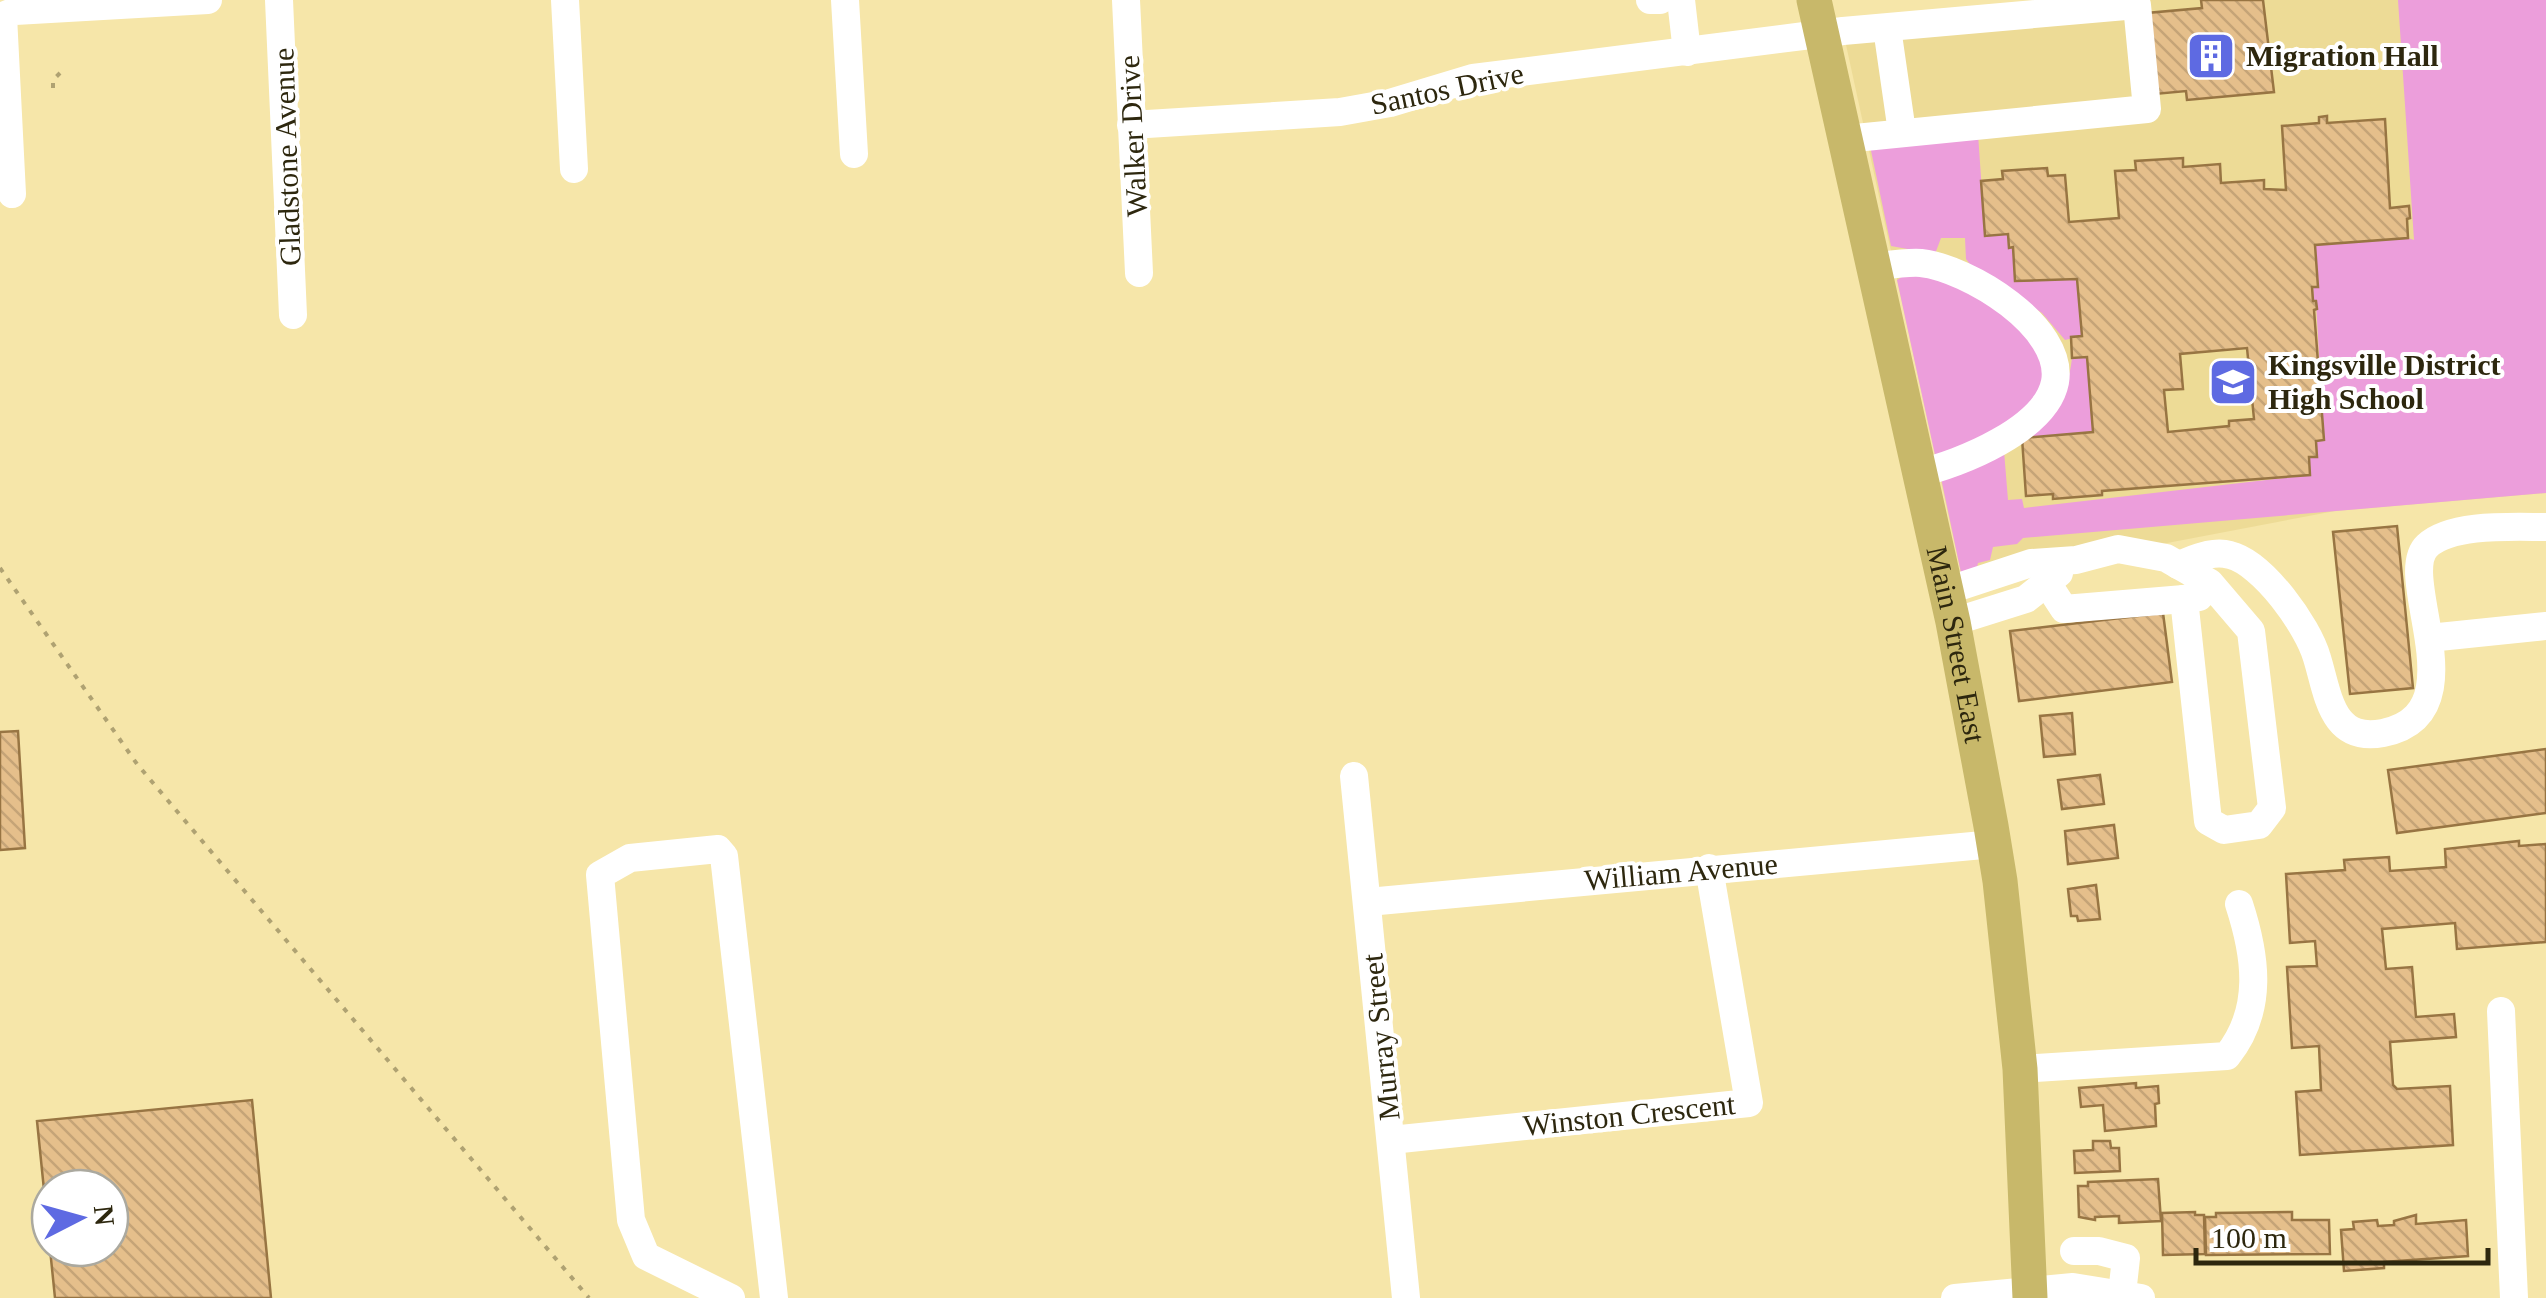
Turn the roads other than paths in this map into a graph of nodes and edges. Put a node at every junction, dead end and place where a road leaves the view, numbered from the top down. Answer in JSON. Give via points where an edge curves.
{"nodes":[{"id":1,"x":208,"y":0,"type":"edge"},
{"id":2,"x":279,"y":0,"type":"edge"},
{"id":3,"x":565,"y":0,"type":"edge"},
{"id":4,"x":845,"y":0,"type":"edge"},
{"id":5,"x":1126,"y":0,"type":"edge"},
{"id":6,"x":1650,"y":0,"type":"edge"},
{"id":7,"x":1660,"y":0,"type":"edge"},
{"id":8,"x":1681,"y":0,"type":"edge"},
{"id":9,"x":1690,"y":0,"type":"edge"},
{"id":10,"x":1817,"y":17,"type":"edge"},
{"id":11,"x":1887,"y":28,"type":"junction"},
{"id":12,"x":1691,"y":51,"type":"junction"},
{"id":13,"x":1132,"y":125,"type":"junction"},
{"id":14,"x":1902,"y":132,"type":"junction"},
{"id":15,"x":1845,"y":139,"type":"junction"},
{"id":16,"x":854,"y":154,"type":"dead end"},
{"id":17,"x":574,"y":169,"type":"dead end"},
{"id":18,"x":12,"y":194,"type":"dead end"},
{"id":19,"x":1874,"y":267,"type":"junction"},
{"id":20,"x":1140,"y":272,"type":"dead end"},
{"id":21,"x":293,"y":315,"type":"dead end"},
{"id":22,"x":1919,"y":473,"type":"junction"},
{"id":23,"x":2546,"y":527,"type":"edge"},
{"id":24,"x":2076,"y":560,"type":"junction"},
{"id":25,"x":2178,"y":565,"type":"junction"},
{"id":26,"x":2047,"y":583,"type":"junction"},
{"id":27,"x":2210,"y":583,"type":"junction"},
{"id":28,"x":2184,"y":598,"type":"junction"},
{"id":29,"x":1949,"y":606,"type":"junction"},
{"id":30,"x":2546,"y":626,"type":"edge"},
{"id":31,"x":2428,"y":638,"type":"junction"},
{"id":32,"x":1354,"y":776,"type":"dead end"},
{"id":33,"x":1994,"y":844,"type":"junction"},
{"id":34,"x":1708,"y":868,"type":"junction"},
{"id":35,"x":1368,"y":902,"type":"junction"},
{"id":36,"x":2239,"y":904,"type":"dead end"},
{"id":37,"x":2501,"y":1011,"type":"dead end"},
{"id":38,"x":2020,"y":1070,"type":"junction"},
{"id":39,"x":1391,"y":1140,"type":"junction"},
{"id":40,"x":2074,"y":1251,"type":"dead end"},
{"id":41,"x":2030,"y":1293,"type":"edge"},
{"id":42,"x":2132,"y":1296,"type":"edge"},
{"id":43,"x":730,"y":1298,"type":"edge"},
{"id":44,"x":774,"y":1298,"type":"edge"},
{"id":45,"x":1406,"y":1298,"type":"edge"},
{"id":46,"x":1956,"y":1298,"type":"edge"},
{"id":47,"x":2514,"y":1298,"type":"edge"}],
"edges":[{"from":1,"to":18,"type":"street","via":[[3,16]]},
{"from":2,"to":21,"type":"street","name":"Gladstone Avenue"},
{"from":3,"to":17,"type":"street"},
{"from":4,"to":16,"type":"street"},
{"from":5,"to":13,"type":"street","name":"Walker Drive"},
{"from":6,"to":7,"type":"street"},
{"from":8,"to":12,"type":"street"},
{"from":9,"to":12,"type":"street"},
{"from":10,"to":11,"type":"street","name":"Santos Drive"},
{"from":10,"to":12,"type":"street","name":"Santos Drive"},
{"from":10,"to":15,"type":"main road","name":"Main Street East"},
{"from":11,"to":14,"type":"street"},
{"from":11,"to":14,"type":"street","name":"Santos Drive","via":[[2137,5],[2147,109]]},
{"from":12,"to":13,"type":"street","name":"Santos Drive","via":[[1473,78],[1340,112]]},
{"from":13,"to":20,"type":"street","name":"Walker Drive"},
{"from":14,"to":15,"type":"street"},
{"from":15,"to":19,"type":"main road","name":"Main Street East"},
{"from":19,"to":22,"type":"main road","name":"Main Street East"},
{"from":19,"to":22,"type":"street","via":[[1920,263],[1968,280],[2020,313],[2054,358],[2054,386],[2034,417],[1957,464]]},
{"from":22,"to":29,"type":"main road","name":"Main Street East"},
{"from":23,"to":31,"type":"street","via":[[2483,528],[2429,544],[2419,562]]},
{"from":24,"to":25,"type":"street","via":[[2118,550]]},
{"from":24,"to":26,"type":"street"},
{"from":24,"to":29,"type":"street","via":[[2031,564]]},
{"from":25,"to":27,"type":"street"},
{"from":25,"to":31,"type":"street","via":[[2213,553],[2255,569],[2294,612],[2317,655],[2331,706],[2361,733],[2398,728],[2423,710],[2430,689]]},
{"from":26,"to":28,"type":"street","via":[[2064,609]]},
{"from":26,"to":29,"type":"street","via":[[2026,599]]},
{"from":27,"to":28,"type":"street","via":[[2199,597]]},
{"from":27,"to":28,"type":"street","via":[[2251,631],[2272,808],[2259,825],[2224,830],[2208,822]]},
{"from":29,"to":33,"type":"main road","name":"Main Street East"},
{"from":30,"to":31,"type":"street"},
{"from":32,"to":35,"type":"street","name":"Murray Street"},
{"from":33,"to":34,"type":"street","name":"William Avenue"},
{"from":33,"to":38,"type":"main road","name":"Main Street East"},
{"from":34,"to":35,"type":"street","name":"William Avenue"},
{"from":34,"to":39,"type":"street","name":"Winston Crescent","via":[[1749,1104]]},
{"from":35,"to":39,"type":"street","name":"Murray Street"},
{"from":36,"to":38,"type":"street","via":[[2252,943],[2254,998],[2227,1056]]},
{"from":37,"to":47,"type":"street"},
{"from":38,"to":41,"type":"main road","name":"Main Street East"},
{"from":39,"to":45,"type":"street","name":"Murray Street"},
{"from":40,"to":42,"type":"street","via":[[2139,1259]]},
{"from":41,"to":42,"type":"street","via":[[2073,1287]]},
{"from":41,"to":46,"type":"street"},
{"from":43,"to":44,"type":"street","via":[[646,1256],[631,1220],[600,875],[630,858],[718,849],[724,856]]}]}
